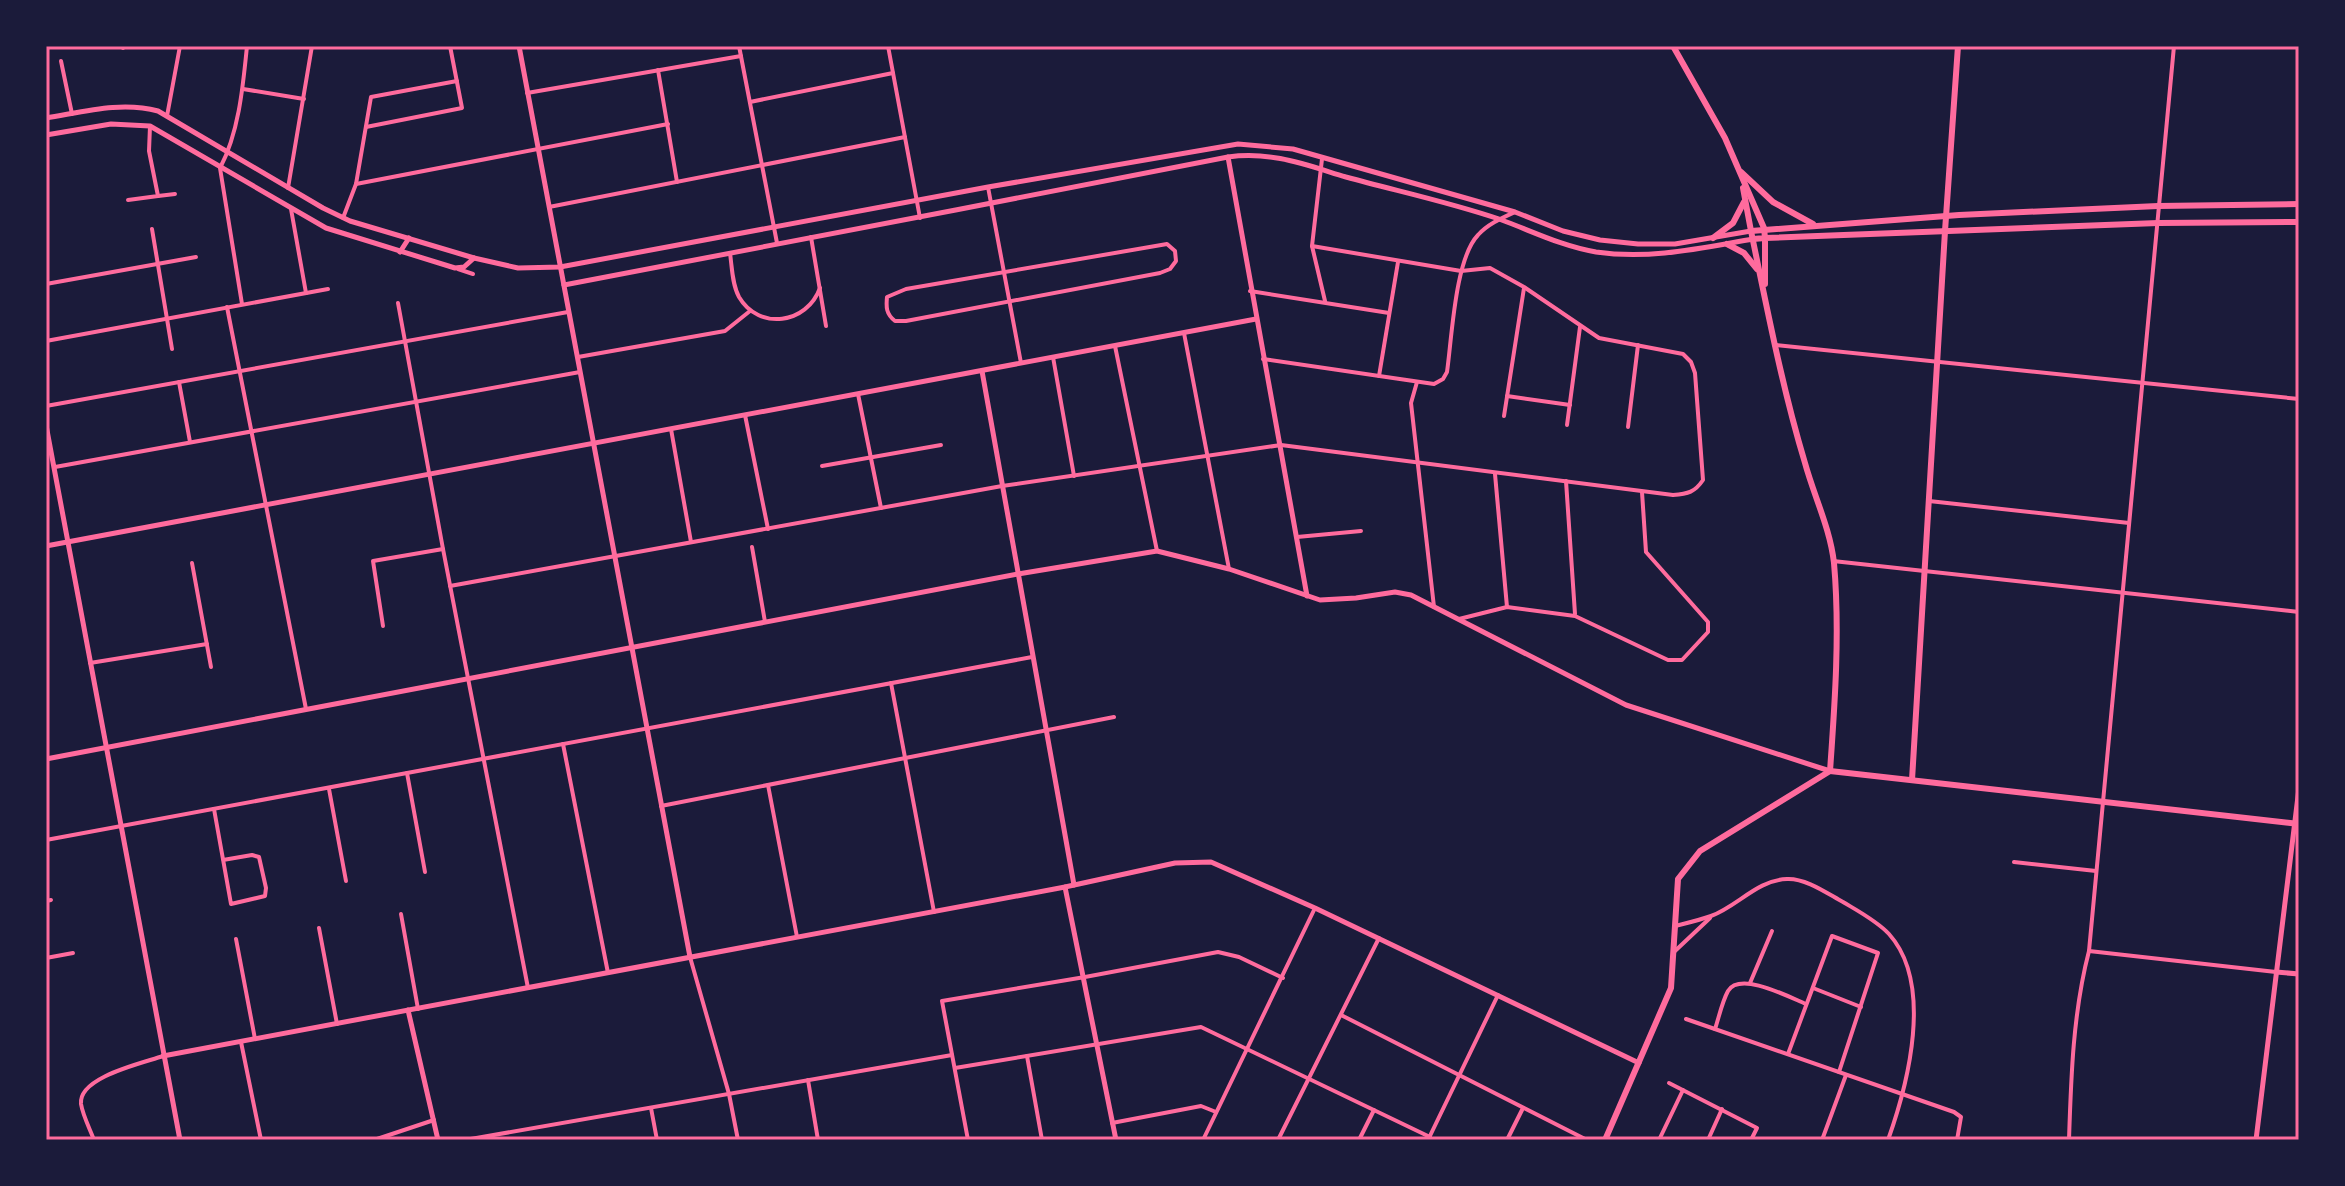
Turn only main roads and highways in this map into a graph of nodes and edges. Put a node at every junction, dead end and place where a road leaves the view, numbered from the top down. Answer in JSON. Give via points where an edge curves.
{"nodes":[{"id":1,"x":1673,"y":46,"type":"edge"},
{"id":2,"x":1958,"y":46,"type":"edge"},
{"id":3,"x":1741,"y":172,"type":"junction"},
{"id":4,"x":1745,"y":199,"type":"junction"},
{"id":5,"x":2299,"y":204,"type":"edge"},
{"id":6,"x":1946,"y":216,"type":"junction"},
{"id":7,"x":2299,"y":222,"type":"edge"},
{"id":8,"x":1816,"y":225,"type":"junction"},
{"id":9,"x":1764,"y":228,"type":"junction"},
{"id":10,"x":1751,"y":231,"type":"junction"},
{"id":11,"x":1945,"y":231,"type":"junction"},
{"id":12,"x":1713,"y":238,"type":"road end"},
{"id":13,"x":1765,"y":238,"type":"junction"},
{"id":14,"x":1753,"y":239,"type":"junction"},
{"id":15,"x":1727,"y":244,"type":"road end"},
{"id":16,"x":1759,"y":271,"type":"junction"},
{"id":17,"x":1765,"y":292,"type":"junction"},
{"id":18,"x":1830,"y":771,"type":"junction"},
{"id":19,"x":1912,"y":780,"type":"junction"},
{"id":20,"x":2297,"y":824,"type":"edge"},
{"id":21,"x":1605,"y":1140,"type":"edge"}],
"edges":[{"from":1,"to":3,"type":"main road"},
{"from":2,"to":6,"type":"main road"},
{"from":3,"to":4,"type":"main road"},
{"from":3,"to":8,"type":"main road","via":[[1773,202]]},
{"from":3,"to":9,"type":"main road"},
{"from":4,"to":10,"type":"main road"},
{"from":4,"to":12,"type":"main road","via":[[1733,223]]},
{"from":5,"to":6,"type":"main road"},
{"from":6,"to":8,"type":"main road"},
{"from":6,"to":11,"type":"main road"},
{"from":7,"to":11,"type":"main road"},
{"from":8,"to":9,"type":"main road"},
{"from":9,"to":10,"type":"main road"},
{"from":9,"to":13,"type":"main road"},
{"from":10,"to":14,"type":"main road"},
{"from":11,"to":13,"type":"main road"},
{"from":11,"to":19,"type":"main road"},
{"from":13,"to":14,"type":"main road"},
{"from":13,"to":17,"type":"main road"},
{"from":14,"to":16,"type":"main road"},
{"from":15,"to":16,"type":"main road","via":[[1744,253]]},
{"from":16,"to":17,"type":"main road"},
{"from":17,"to":18,"type":"main road","via":[[1804,463],[1833,561]]},
{"from":18,"to":19,"type":"main road"},
{"from":18,"to":21,"type":"main road","via":[[1700,851],[1678,879],[1671,988]]},
{"from":19,"to":20,"type":"main road"}]}
